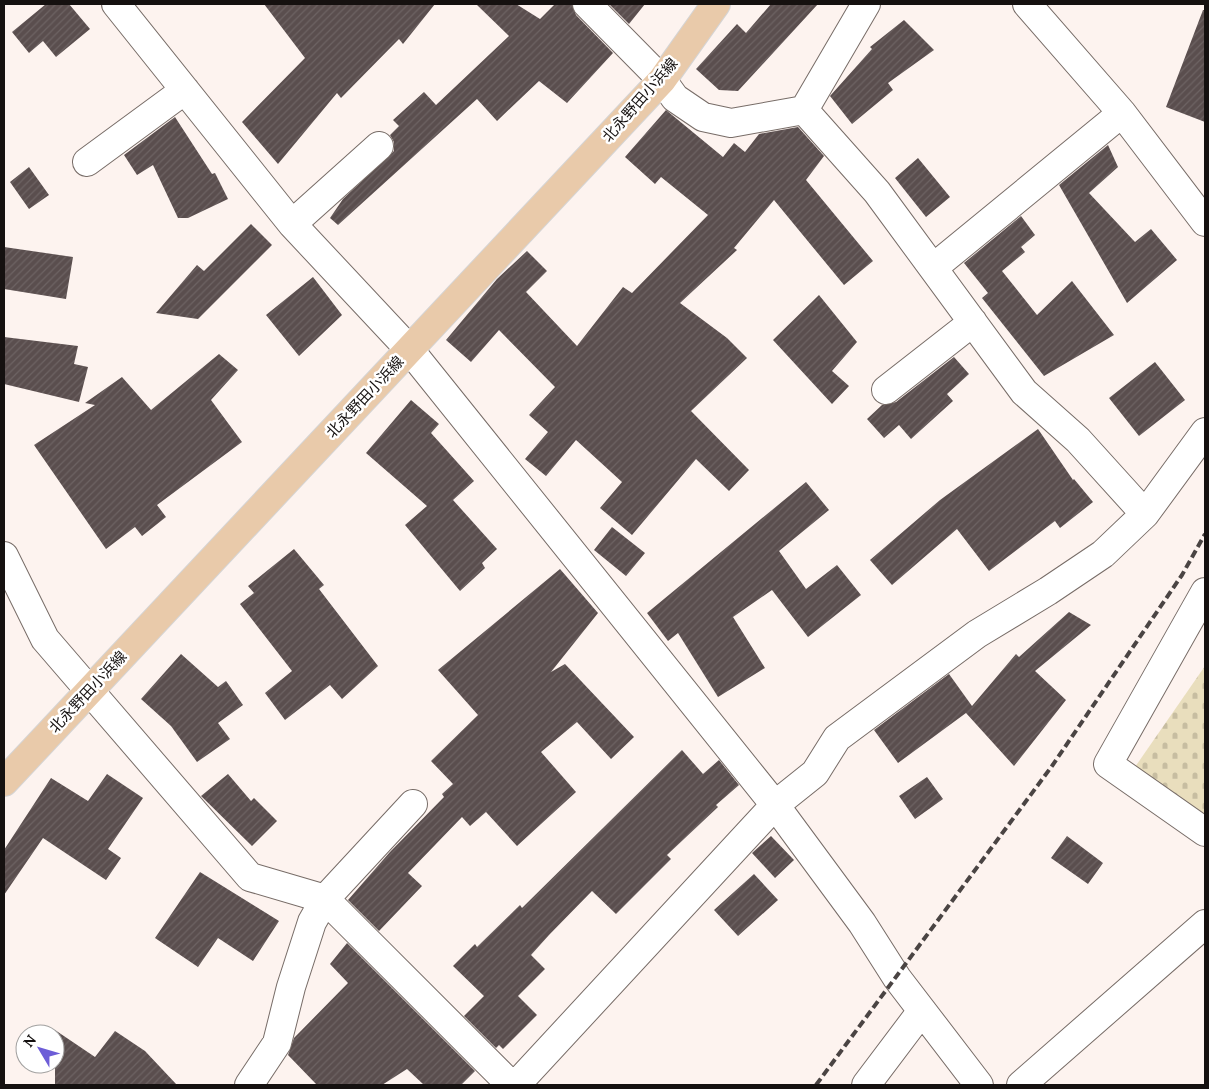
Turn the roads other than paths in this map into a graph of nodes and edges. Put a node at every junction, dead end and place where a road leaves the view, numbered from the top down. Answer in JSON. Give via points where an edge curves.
{"nodes":[{"id":1,"x":116,"y":4,"type":"edge"},
{"id":2,"x":587,"y":4,"type":"edge"},
{"id":3,"x":716,"y":4,"type":"edge"},
{"id":4,"x":866,"y":4,"type":"edge"},
{"id":5,"x":1027,"y":4,"type":"edge"},
{"id":6,"x":662,"y":80,"type":"junction"},
{"id":7,"x":185,"y":90,"type":"junction"},
{"id":8,"x":804,"y":110,"type":"junction"},
{"id":9,"x":1122,"y":112,"type":"junction"},
{"id":10,"x":379,"y":146,"type":"dead end"},
{"id":11,"x":87,"y":162,"type":"dead end"},
{"id":12,"x":1205,"y":222,"type":"edge"},
{"id":13,"x":292,"y":224,"type":"junction"},
{"id":14,"x":933,"y":268,"type":"junction"},
{"id":15,"x":973,"y":322,"type":"junction"},
{"id":16,"x":409,"y":349,"type":"junction"},
{"id":17,"x":886,"y":390,"type":"dead end"},
{"id":18,"x":1205,"y":432,"type":"edge"},
{"id":19,"x":1145,"y":514,"type":"junction"},
{"id":20,"x":4,"y":556,"type":"edge"},
{"id":21,"x":1205,"y":592,"type":"edge"},
{"id":22,"x":89,"y":690,"type":"junction"},
{"id":23,"x":4,"y":782,"type":"edge"},
{"id":24,"x":413,"y":804,"type":"dead end"},
{"id":25,"x":775,"y":805,"type":"junction"},
{"id":26,"x":1205,"y":832,"type":"edge"},
{"id":27,"x":326,"y":899,"type":"junction"},
{"id":28,"x":1205,"y":924,"type":"edge"},
{"id":29,"x":922,"y":1012,"type":"junction"},
{"id":30,"x":250,"y":1085,"type":"edge"},
{"id":31,"x":511,"y":1085,"type":"edge"},
{"id":32,"x":516,"y":1085,"type":"edge"},
{"id":33,"x":866,"y":1085,"type":"edge"},
{"id":34,"x":979,"y":1085,"type":"edge"},
{"id":35,"x":1021,"y":1085,"type":"edge"}],
"edges":[{"from":1,"to":7,"type":"street"},
{"from":2,"to":6,"type":"street"},
{"from":3,"to":6,"type":"main road","name":"北永野田小浜線"},
{"from":4,"to":8,"type":"street"},
{"from":5,"to":9,"type":"street"},
{"from":6,"to":8,"type":"street","via":[[675,98],[703,118],[731,123]]},
{"from":6,"to":16,"type":"main road","name":"北永野田小浜線"},
{"from":7,"to":11,"type":"street"},
{"from":7,"to":13,"type":"street"},
{"from":8,"to":14,"type":"street","via":[[877,192]]},
{"from":9,"to":12,"type":"street"},
{"from":9,"to":14,"type":"street"},
{"from":10,"to":13,"type":"street"},
{"from":13,"to":16,"type":"street"},
{"from":14,"to":15,"type":"street"},
{"from":15,"to":17,"type":"street"},
{"from":15,"to":19,"type":"street","via":[[1024,392],[1078,440]]},
{"from":16,"to":22,"type":"main road","name":"北永野田小浜線"},
{"from":16,"to":25,"type":"street"},
{"from":18,"to":19,"type":"street"},
{"from":19,"to":25,"type":"street","via":[[1103,554],[977,634],[837,738],[815,773]]},
{"from":20,"to":22,"type":"street","via":[[45,639]]},
{"from":21,"to":26,"type":"street","via":[[1108,764]]},
{"from":22,"to":23,"type":"main road","name":"北永野田小浜線"},
{"from":22,"to":27,"type":"street","via":[[250,877]]},
{"from":24,"to":27,"type":"street"},
{"from":25,"to":29,"type":"street","via":[[862,922],[896,978]]},
{"from":25,"to":32,"type":"street"},
{"from":27,"to":30,"type":"street","via":[[312,922],[276,1043]]},
{"from":27,"to":31,"type":"street"},
{"from":28,"to":35,"type":"street"},
{"from":29,"to":33,"type":"street"},
{"from":29,"to":34,"type":"street"}]}
